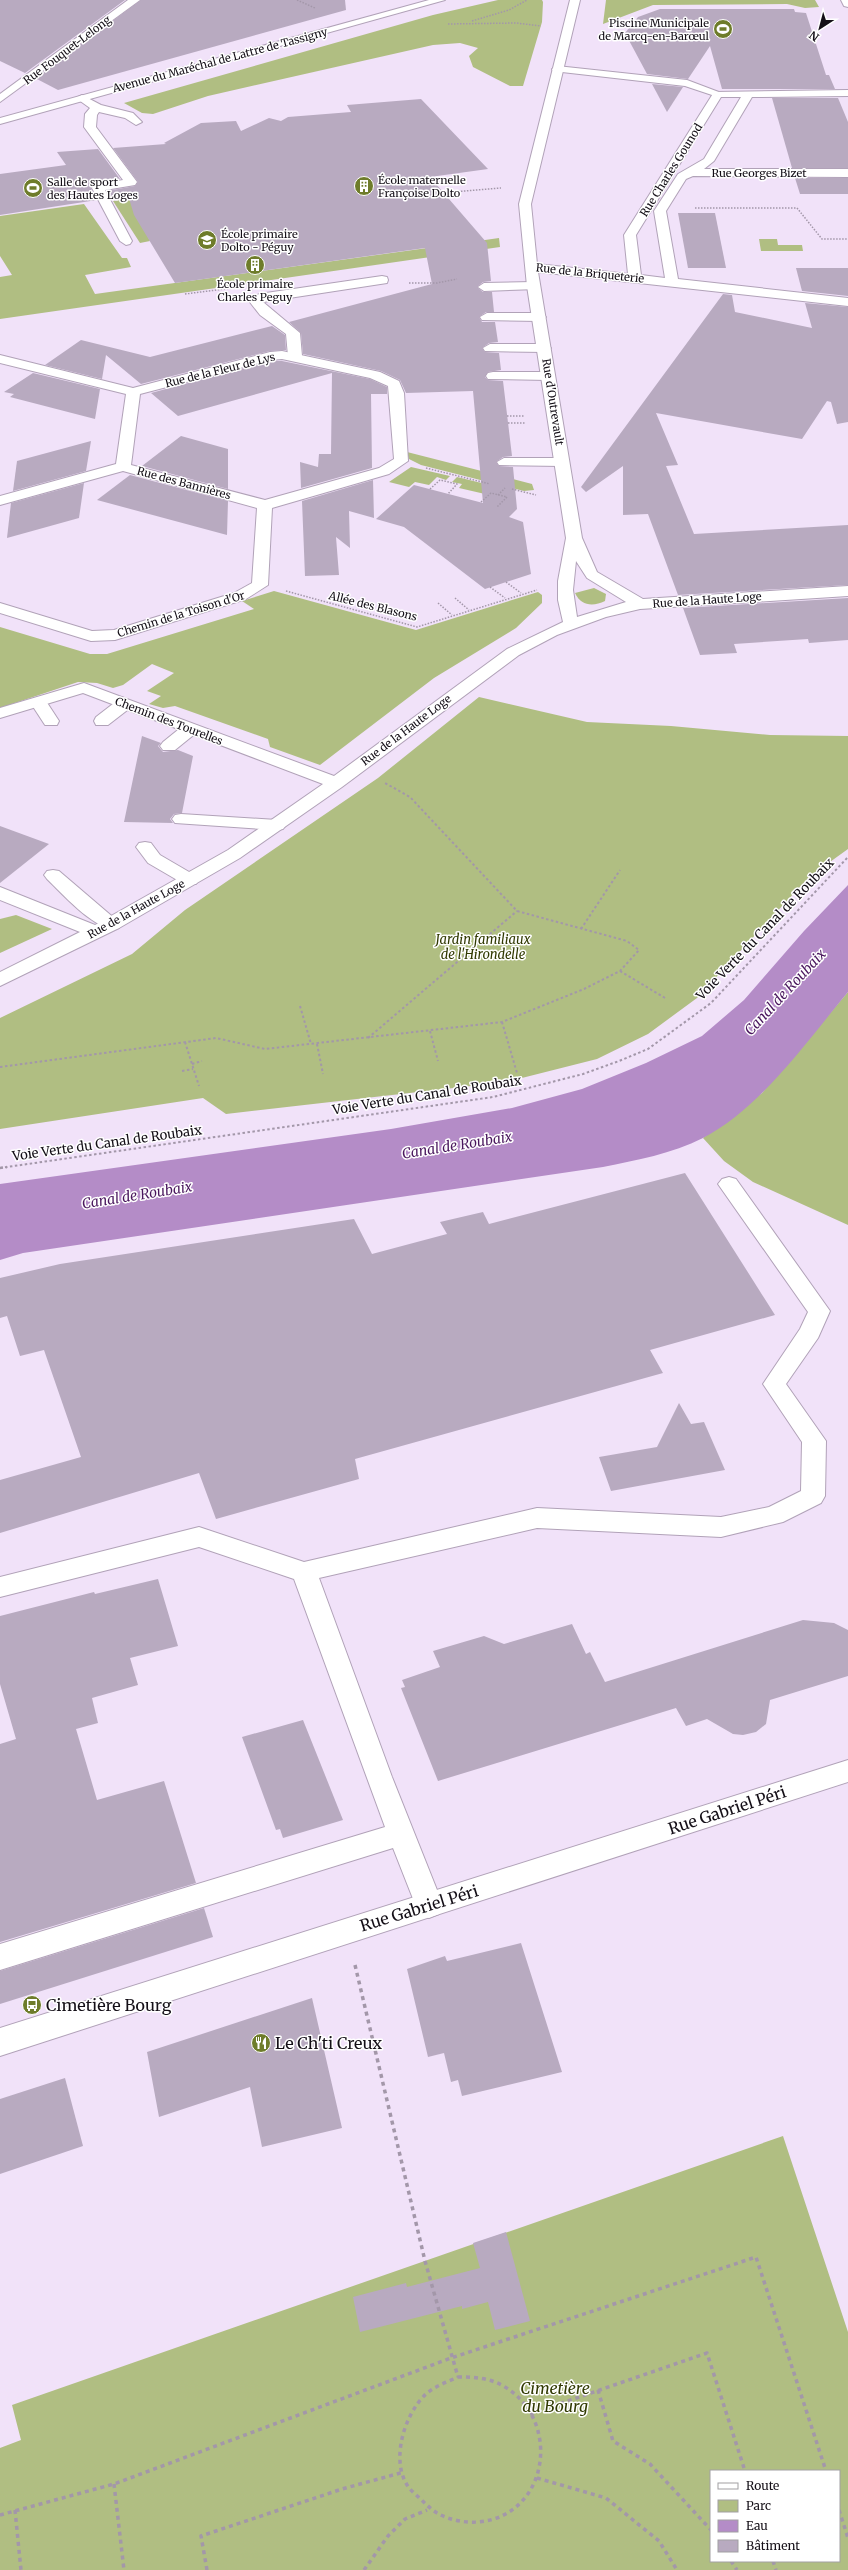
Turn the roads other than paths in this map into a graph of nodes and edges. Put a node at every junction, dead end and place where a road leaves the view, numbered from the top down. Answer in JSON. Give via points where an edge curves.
{"nodes":[{"id":1,"x":121,"y":0,"type":"edge"},
{"id":2,"x":135,"y":0,"type":"edge"},
{"id":3,"x":440,"y":0,"type":"edge"},
{"id":4,"x":575,"y":0,"type":"edge"},
{"id":5,"x":846,"y":0,"type":"edge"},
{"id":6,"x":848,"y":4,"type":"edge"},
{"id":7,"x":557,"y":69,"type":"junction"},
{"id":8,"x":0,"y":89,"type":"edge"},
{"id":9,"x":848,"y":93,"type":"edge"},
{"id":10,"x":718,"y":94,"type":"junction"},
{"id":11,"x":748,"y":94,"type":"junction"},
{"id":12,"x":82,"y":98,"type":"junction"},
{"id":13,"x":0,"y":99,"type":"edge"},
{"id":14,"x":97,"y":108,"type":"junction"},
{"id":15,"x":0,"y":121,"type":"edge"},
{"id":16,"x":136,"y":122,"type":"dead end"},
{"id":17,"x":677,"y":160,"type":"junction"},
{"id":18,"x":708,"y":160,"type":"junction"},
{"id":19,"x":848,"y":161,"type":"edge"},
{"id":20,"x":669,"y":172,"type":"junction"},
{"id":21,"x":688,"y":172,"type":"junction"},
{"id":22,"x":848,"y":173,"type":"edge"},
{"id":23,"x":126,"y":241,"type":"dead end"},
{"id":24,"x":532,"y":278,"type":"junction"},
{"id":25,"x":636,"y":278,"type":"junction"},
{"id":26,"x":382,"y":280,"type":"road end"},
{"id":27,"x":672,"y":282,"type":"junction"},
{"id":28,"x":483,"y":284,"type":"dead end"},
{"id":29,"x":848,"y":302,"type":"edge"},
{"id":30,"x":514,"y":312,"type":"dead end"},
{"id":31,"x":539,"y":317,"type":"junction"},
{"id":32,"x":544,"y":345,"type":"junction"},
{"id":33,"x":490,"y":346,"type":"dead end"},
{"id":34,"x":294,"y":356,"type":"junction"},
{"id":35,"x":2,"y":360,"type":"edge"},
{"id":36,"x":549,"y":378,"type":"junction"},
{"id":37,"x":498,"y":379,"type":"dead end"},
{"id":38,"x":133,"y":392,"type":"junction"},
{"id":39,"x":504,"y":462,"type":"dead end"},
{"id":40,"x":562,"y":462,"type":"junction"},
{"id":41,"x":124,"y":467,"type":"junction"},
{"id":42,"x":0,"y":501,"type":"edge"},
{"id":43,"x":265,"y":505,"type":"junction"},
{"id":44,"x":574,"y":538,"type":"junction"},
{"id":45,"x":848,"y":592,"type":"edge"},
{"id":46,"x":640,"y":604,"type":"junction"},
{"id":47,"x":0,"y":608,"type":"edge"},
{"id":48,"x":571,"y":624,"type":"junction"},
{"id":49,"x":38,"y":702,"type":"junction"},
{"id":50,"x":124,"y":704,"type":"junction"},
{"id":51,"x":0,"y":713,"type":"edge"},
{"id":52,"x":51,"y":721,"type":"dead end"},
{"id":53,"x":102,"y":722,"type":"dead end"},
{"id":54,"x":190,"y":729,"type":"junction"},
{"id":55,"x":169,"y":746,"type":"dead end"},
{"id":56,"x":336,"y":783,"type":"junction"},
{"id":57,"x":181,"y":819,"type":"dead end"},
{"id":58,"x":277,"y":825,"type":"junction"},
{"id":59,"x":145,"y":847,"type":"dead end"},
{"id":60,"x":53,"y":875,"type":"dead end"},
{"id":61,"x":190,"y":880,"type":"junction"},
{"id":62,"x":0,"y":893,"type":"edge"},
{"id":63,"x":112,"y":924,"type":"junction"},
{"id":64,"x":96,"y":932,"type":"junction"},
{"id":65,"x":0,"y":980,"type":"edge"},
{"id":66,"x":729,"y":1184,"type":"dead end"},
{"id":67,"x":304,"y":1572,"type":"junction"},
{"id":68,"x":0,"y":1587,"type":"edge"},
{"id":69,"x":844,"y":1773,"type":"edge"},
{"id":70,"x":401,"y":1834,"type":"junction"},
{"id":71,"x":429,"y":1905,"type":"junction"},
{"id":72,"x":0,"y":1957,"type":"edge"},
{"id":73,"x":0,"y":2042,"type":"edge"}],
"edges":[{"from":1,"to":8,"type":"street","name":"Rue Fouquet-Lelong"},
{"from":2,"to":13,"type":"street","name":"Rue Fouquet-Lelong"},
{"from":3,"to":12,"type":"street","name":"Avenue du Maréchal de Lattre de Tassigny"},
{"from":4,"to":7,"type":"street","name":"Rue de la Briqueterie"},
{"from":5,"to":6,"type":"street"},
{"from":7,"to":10,"type":"street","via":[[687,83]]},
{"from":7,"to":24,"type":"street","name":"Rue de la Briqueterie","via":[[525,204]]},
{"from":9,"to":11,"type":"street"},
{"from":10,"to":11,"type":"street"},
{"from":10,"to":17,"type":"street","name":"Rue Charles Gounod"},
{"from":11,"to":18,"type":"street","name":"Rue Charles Gounod"},
{"from":12,"to":14,"type":"street"},
{"from":12,"to":15,"type":"street","name":"Avenue du Maréchal de Lattre de Tassigny"},
{"from":14,"to":16,"type":"street","via":[[129,115]]},
{"from":14,"to":23,"type":"street","via":[[91,114],[90,127],[131,182],[98,188]]},
{"from":17,"to":18,"type":"street","name":"Rue Georges Bizet"},
{"from":17,"to":20,"type":"street","name":"Rue Charles Gounod"},
{"from":18,"to":19,"type":"street","name":"Rue Georges Bizet"},
{"from":18,"to":21,"type":"street","name":"Rue Charles Gounod"},
{"from":20,"to":21,"type":"street","name":"Rue Georges Bizet"},
{"from":20,"to":25,"type":"street","name":"Rue Charles Gounod","via":[[630,235]]},
{"from":21,"to":22,"type":"street","name":"Rue Georges Bizet"},
{"from":21,"to":27,"type":"street","name":"Rue Charles Gounod","via":[[662,208],[660,215]]},
{"from":24,"to":25,"type":"street","name":"Rue de la Briqueterie"},
{"from":24,"to":28,"type":"street"},
{"from":24,"to":31,"type":"street","name":"Rue d'Outrevault"},
{"from":25,"to":27,"type":"street","name":"Rue de la Briqueterie"},
{"from":26,"to":34,"type":"street","via":[[259,298],[255,301],[293,333]]},
{"from":27,"to":29,"type":"street","name":"Rue de la Briqueterie"},
{"from":30,"to":31,"type":"street","via":[[486,314]]},
{"from":31,"to":32,"type":"street","name":"Rue d'Outrevault"},
{"from":32,"to":33,"type":"street"},
{"from":32,"to":36,"type":"street","name":"Rue d'Outrevault"},
{"from":34,"to":38,"type":"street","name":"Rue de la Fleur de Lys","via":[[270,356]]},
{"from":34,"to":43,"type":"street","name":"Rue de la Fleur de Lys","via":[[375,375],[394,384],[397,393],[401,461],[384,471]]},
{"from":35,"to":38,"type":"street"},
{"from":36,"to":37,"type":"street"},
{"from":36,"to":40,"type":"street","name":"Rue d'Outrevault"},
{"from":38,"to":41,"type":"street","name":"Rue des Bannières"},
{"from":39,"to":40,"type":"street"},
{"from":40,"to":44,"type":"street","name":"Rue d'Outrevault"},
{"from":41,"to":42,"type":"street"},
{"from":41,"to":43,"type":"street","name":"Rue des Bannières"},
{"from":43,"to":47,"type":"street","name":"Chemin de la Toison d'Or","via":[[260,585],[240,596],[115,635],[91,636]]},
{"from":44,"to":46,"type":"street","name":"Rue d'Outrevault","via":[[592,575]]},
{"from":44,"to":48,"type":"street","name":"Rue d'Outrevault","via":[[564,583]]},
{"from":45,"to":46,"type":"street","name":"Rue de la Haute Loge"},
{"from":46,"to":48,"type":"street","name":"Rue de la Haute Loge","via":[[608,611]]},
{"from":48,"to":56,"type":"street","name":"Rue de la Haute Loge","via":[[537,639],[497,663]]},
{"from":49,"to":50,"type":"street","name":"Chemin des Tourelles","via":[[84,688]]},
{"from":49,"to":51,"type":"street","name":"Chemin des Tourelles"},
{"from":49,"to":52,"type":"street"},
{"from":50,"to":53,"type":"street"},
{"from":50,"to":54,"type":"street","name":"Chemin des Tourelles"},
{"from":54,"to":55,"type":"street"},
{"from":54,"to":56,"type":"street","name":"Chemin des Tourelles"},
{"from":56,"to":58,"type":"street","name":"Rue de la Haute Loge"},
{"from":57,"to":58,"type":"street"},
{"from":58,"to":61,"type":"street","name":"Rue de la Haute Loge"},
{"from":59,"to":61,"type":"street","via":[[154,859]]},
{"from":60,"to":63,"type":"street","via":[[96,914]]},
{"from":61,"to":63,"type":"street","name":"Rue de la Haute Loge"},
{"from":62,"to":64,"type":"street"},
{"from":63,"to":64,"type":"street","name":"Rue de la Haute Loge"},
{"from":64,"to":65,"type":"street","name":"Rue de la Haute Loge"},
{"from":66,"to":67,"type":"street","via":[[819,1310],[810,1332],[774,1384],[814,1441],[813,1496],[774,1515],[721,1527],[537,1518]]},
{"from":67,"to":68,"type":"street","via":[[199,1537]]},
{"from":67,"to":70,"type":"street"},
{"from":69,"to":71,"type":"street","name":"Rue Gabriel Péri"},
{"from":70,"to":71,"type":"street"},
{"from":70,"to":72,"type":"street"},
{"from":71,"to":73,"type":"street","name":"Rue Gabriel Péri"}]}
